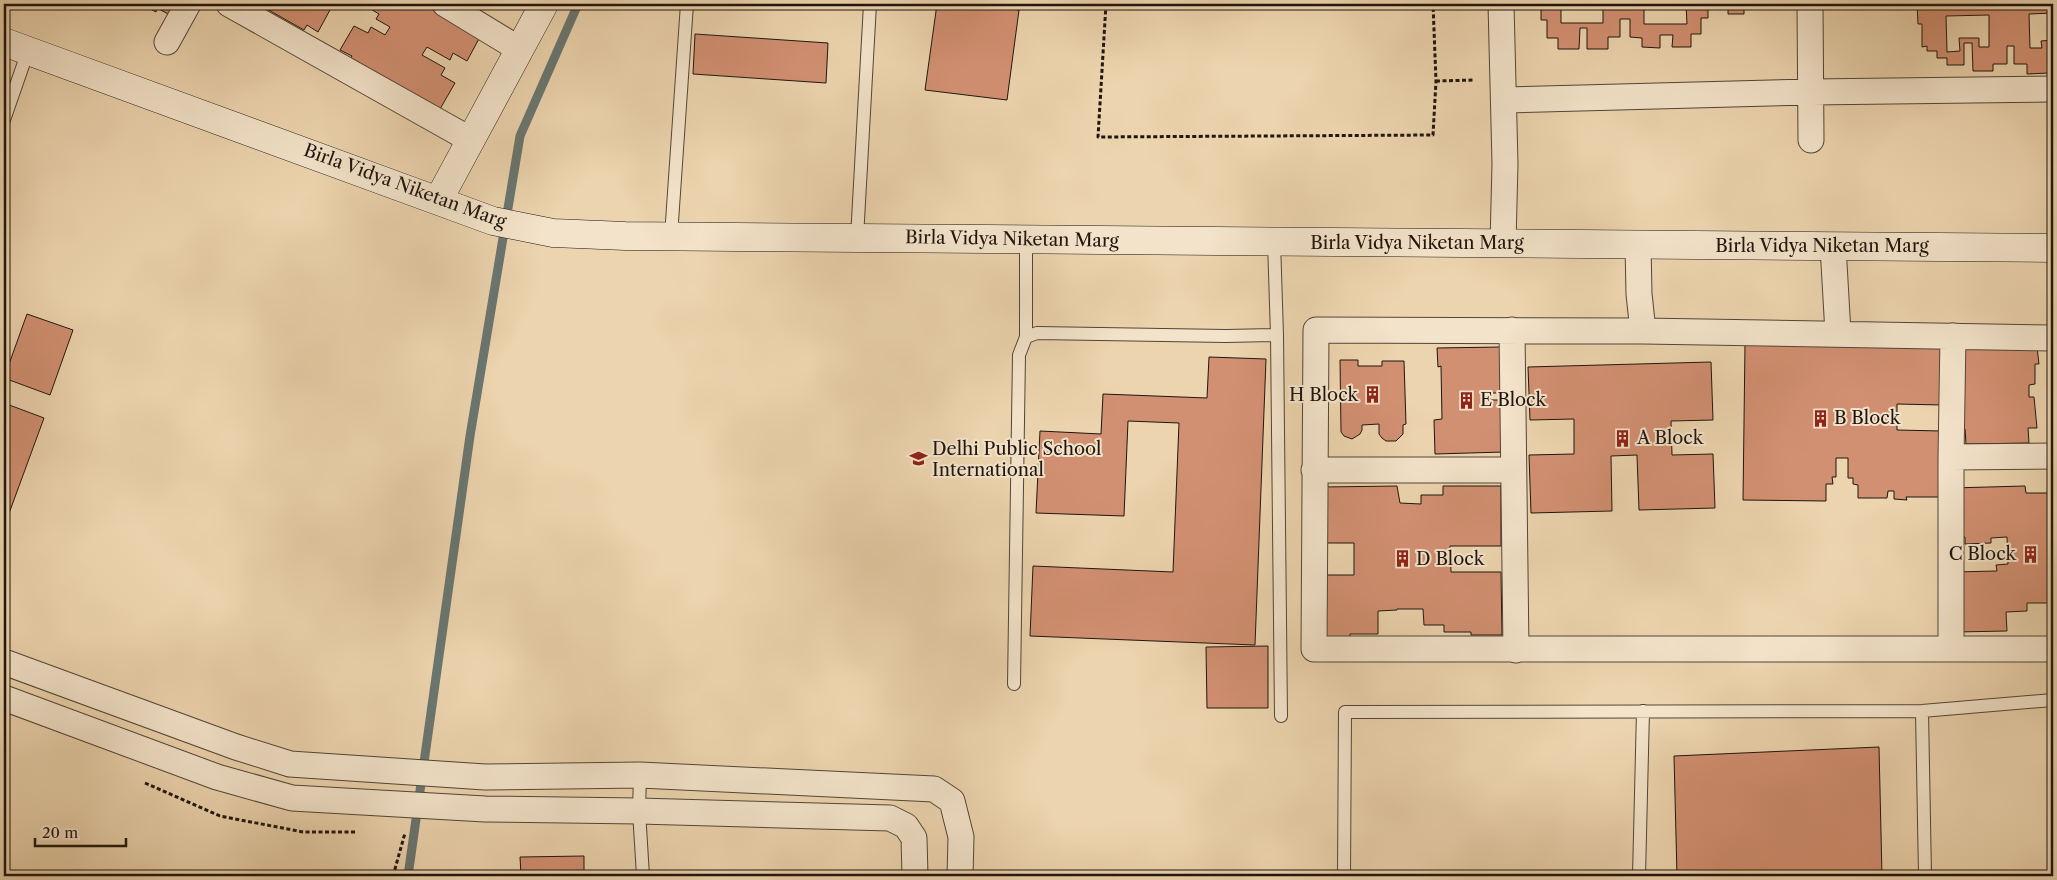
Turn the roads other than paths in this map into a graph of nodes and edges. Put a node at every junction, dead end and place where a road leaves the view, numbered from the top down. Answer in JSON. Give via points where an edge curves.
{"nodes":[{"id":1,"x":188,"y":4,"type":"edge"},
{"id":2,"x":230,"y":4,"type":"edge"},
{"id":3,"x":445,"y":4,"type":"edge"},
{"id":4,"x":544,"y":4,"type":"edge"},
{"id":5,"x":687,"y":4,"type":"edge"},
{"id":6,"x":870,"y":4,"type":"edge"},
{"id":7,"x":1501,"y":4,"type":"edge"},
{"id":8,"x":1810,"y":4,"type":"edge"},
{"id":9,"x":167,"y":42,"type":"dead end"},
{"id":10,"x":16,"y":46,"type":"edge"},
{"id":11,"x":519,"y":49,"type":"junction"},
{"id":12,"x":1503,"y":89,"type":"junction"},
{"id":13,"x":2053,"y":89,"type":"edge"},
{"id":14,"x":1811,"y":92,"type":"junction"},
{"id":15,"x":4,"y":120,"type":"edge"},
{"id":16,"x":471,"y":140,"type":"junction"},
{"id":17,"x":1811,"y":140,"type":"dead end"},
{"id":18,"x":439,"y":199,"type":"junction"},
{"id":19,"x":671,"y":236,"type":"junction"},
{"id":20,"x":856,"y":238,"type":"junction"},
{"id":21,"x":1026,"y":239,"type":"junction"},
{"id":22,"x":1274,"y":242,"type":"junction"},
{"id":23,"x":1503,"y":243,"type":"junction"},
{"id":24,"x":1638,"y":245,"type":"junction"},
{"id":25,"x":1833,"y":246,"type":"junction"},
{"id":26,"x":2053,"y":248,"type":"edge"},
{"id":27,"x":1512,"y":330,"type":"junction"},
{"id":28,"x":1643,"y":330,"type":"junction"},
{"id":29,"x":1838,"y":333,"type":"junction"},
{"id":30,"x":1277,"y":335,"type":"junction"},
{"id":31,"x":1953,"y":336,"type":"junction"},
{"id":32,"x":1026,"y":337,"type":"junction"},
{"id":33,"x":2053,"y":338,"type":"edge"},
{"id":34,"x":2053,"y":456,"type":"edge"},
{"id":35,"x":1951,"y":457,"type":"junction"},
{"id":36,"x":1314,"y":470,"type":"junction"},
{"id":37,"x":1513,"y":470,"type":"junction"},
{"id":38,"x":1951,"y":648,"type":"junction"},
{"id":39,"x":2053,"y":648,"type":"edge"},
{"id":40,"x":1516,"y":650,"type":"junction"},
{"id":41,"x":4,"y":662,"type":"edge"},
{"id":42,"x":1014,"y":684,"type":"dead end"},
{"id":43,"x":4,"y":698,"type":"edge"},
{"id":44,"x":2053,"y":700,"type":"edge"},
{"id":45,"x":1642,"y":711,"type":"junction"},
{"id":46,"x":1922,"y":711,"type":"junction"},
{"id":47,"x":1281,"y":716,"type":"dead end"},
{"id":48,"x":640,"y":775,"type":"junction"},
{"id":49,"x":485,"y":777,"type":"junction"},
{"id":50,"x":486,"y":809,"type":"junction"},
{"id":51,"x":639,"y":811,"type":"junction"},
{"id":52,"x":643,"y":876,"type":"edge"},
{"id":53,"x":915,"y":876,"type":"edge"},
{"id":54,"x":960,"y":876,"type":"edge"},
{"id":55,"x":1344,"y":876,"type":"edge"},
{"id":56,"x":1639,"y":876,"type":"edge"},
{"id":57,"x":1925,"y":876,"type":"edge"}],
"edges":[{"from":1,"to":9,"type":"street"},
{"from":2,"to":16,"type":"street"},
{"from":3,"to":11,"type":"street"},
{"from":4,"to":11,"type":"street"},
{"from":5,"to":19,"type":"lane"},
{"from":6,"to":20,"type":"lane"},
{"from":7,"to":12,"type":"street"},
{"from":8,"to":14,"type":"street"},
{"from":10,"to":15,"type":"lane"},
{"from":10,"to":18,"type":"street","name":"Birla Vidya Niketan Marg"},
{"from":11,"to":16,"type":"street"},
{"from":12,"to":14,"type":"street"},
{"from":12,"to":23,"type":"street"},
{"from":13,"to":14,"type":"street"},
{"from":14,"to":17,"type":"street"},
{"from":16,"to":18,"type":"street"},
{"from":18,"to":19,"type":"street","name":"Birla Vidya Niketan Marg","via":[[493,221],[553,233]]},
{"from":19,"to":20,"type":"street","name":"Birla Vidya Niketan Marg"},
{"from":20,"to":21,"type":"street","name":"Birla Vidya Niketan Marg"},
{"from":21,"to":22,"type":"street","name":"Birla Vidya Niketan Marg"},
{"from":21,"to":32,"type":"lane"},
{"from":22,"to":23,"type":"street","name":"Birla Vidya Niketan Marg"},
{"from":22,"to":30,"type":"lane"},
{"from":23,"to":24,"type":"street","name":"Birla Vidya Niketan Marg"},
{"from":24,"to":25,"type":"street","name":"Birla Vidya Niketan Marg"},
{"from":24,"to":28,"type":"street"},
{"from":25,"to":26,"type":"street","name":"Birla Vidya Niketan Marg"},
{"from":25,"to":29,"type":"street"},
{"from":27,"to":28,"type":"street"},
{"from":27,"to":36,"type":"street","via":[[1316,330]]},
{"from":27,"to":37,"type":"street"},
{"from":28,"to":29,"type":"street"},
{"from":29,"to":31,"type":"street"},
{"from":30,"to":32,"type":"lane","via":[[1037,333]]},
{"from":30,"to":47,"type":"lane"},
{"from":31,"to":33,"type":"street"},
{"from":31,"to":35,"type":"street"},
{"from":32,"to":42,"type":"lane","via":[[1019,355]]},
{"from":34,"to":35,"type":"street"},
{"from":35,"to":38,"type":"street"},
{"from":36,"to":37,"type":"street"},
{"from":36,"to":40,"type":"street","via":[[1314,649]]},
{"from":37,"to":40,"type":"street"},
{"from":38,"to":39,"type":"street"},
{"from":38,"to":40,"type":"street"},
{"from":41,"to":49,"type":"street","via":[[290,764]]},
{"from":43,"to":50,"type":"street","via":[[217,777],[292,798]]},
{"from":44,"to":46,"type":"lane"},
{"from":45,"to":46,"type":"lane"},
{"from":45,"to":55,"type":"lane","via":[[1345,712]]},
{"from":45,"to":56,"type":"lane"},
{"from":46,"to":57,"type":"lane"},
{"from":48,"to":49,"type":"street"},
{"from":48,"to":51,"type":"lane"},
{"from":48,"to":54,"type":"street","via":[[934,789],[952,801],[961,837]]},
{"from":49,"to":50,"type":"street"},
{"from":50,"to":51,"type":"street"},
{"from":51,"to":52,"type":"lane"},
{"from":51,"to":53,"type":"street","via":[[890,818],[906,826],[914,838]]}]}
